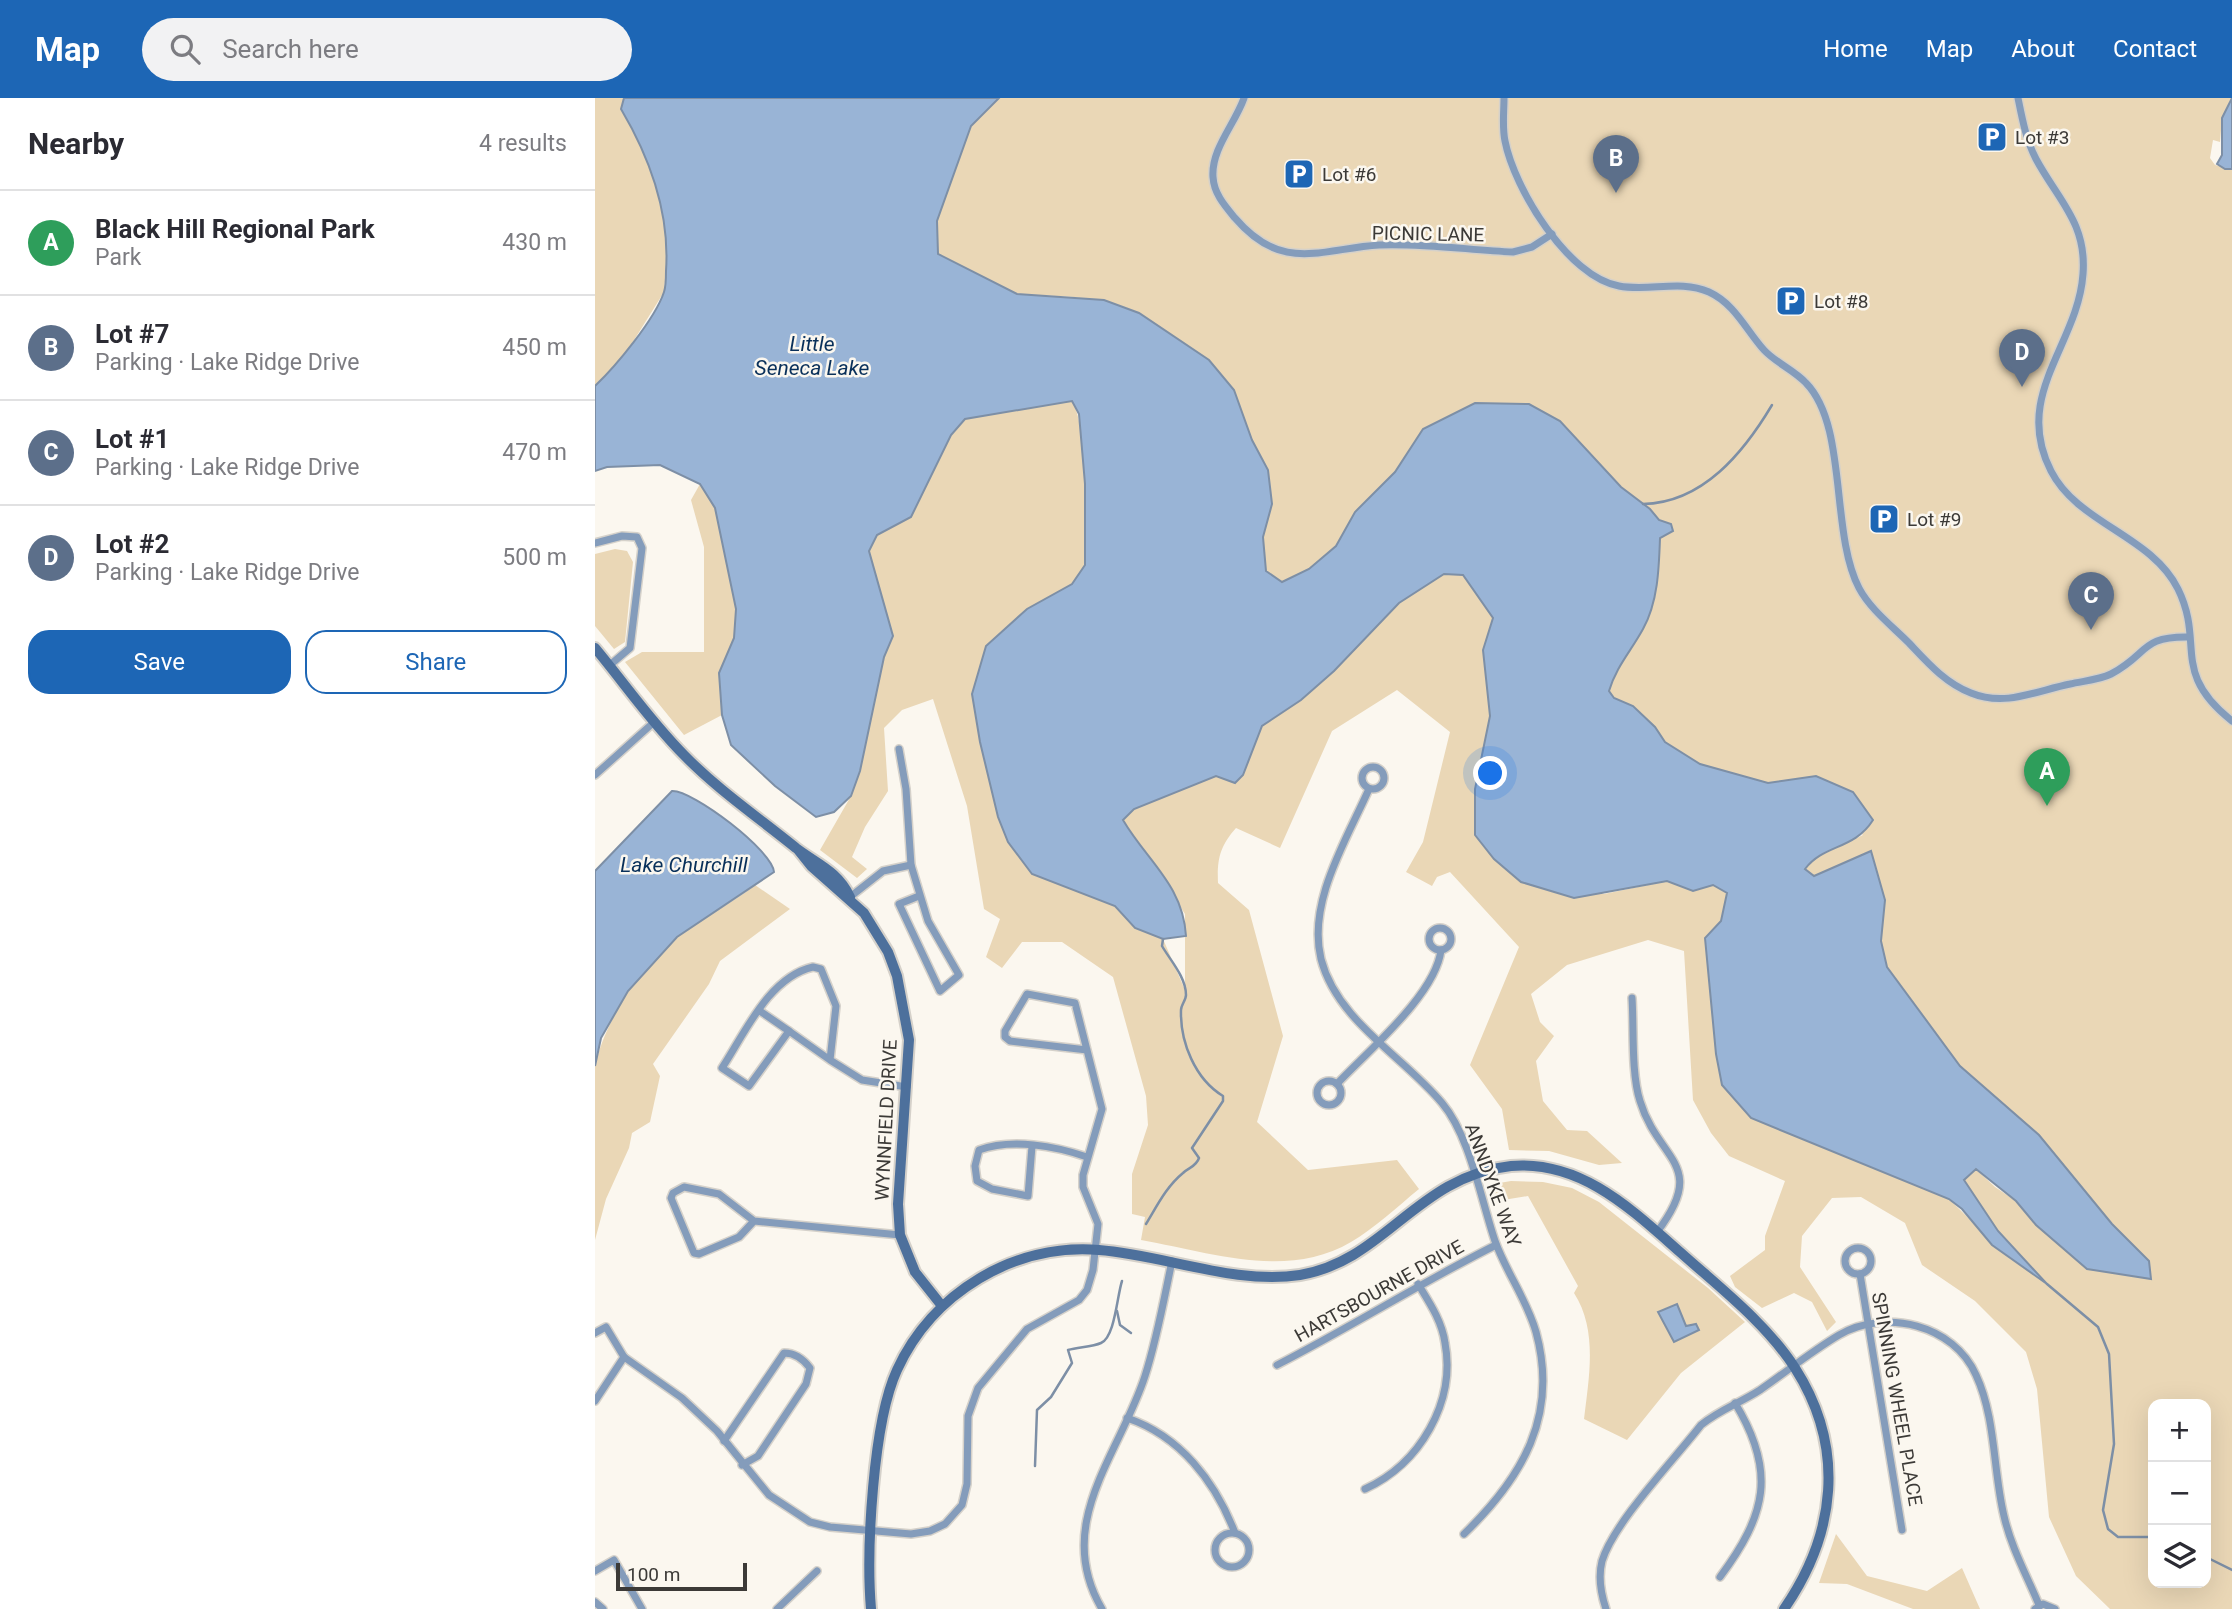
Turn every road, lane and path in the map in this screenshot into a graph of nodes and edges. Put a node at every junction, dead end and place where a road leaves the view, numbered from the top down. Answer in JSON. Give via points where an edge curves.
{"nodes":[{"id":1,"x":1244,"y":98,"type":"edge"},
{"id":2,"x":1504,"y":98,"type":"edge"},
{"id":3,"x":2018,"y":98,"type":"edge"},
{"id":4,"x":1552,"y":234,"type":"junction"},
{"id":5,"x":595,"y":544,"type":"edge"},
{"id":6,"x":2189,"y":637,"type":"junction"},
{"id":7,"x":595,"y":648,"type":"edge"},
{"id":8,"x":610,"y":665,"type":"junction"},
{"id":9,"x":2232,"y":721,"type":"edge"},
{"id":10,"x":653,"y":723,"type":"junction"},
{"id":11,"x":899,"y":748,"type":"dead end"},
{"id":12,"x":597,"y":771,"type":"edge"},
{"id":13,"x":1369,"y":789,"type":"dead end"},
{"id":14,"x":911,"y":865,"type":"junction"},
{"id":15,"x":919,"y":896,"type":"junction"},
{"id":16,"x":850,"y":897,"type":"junction"},
{"id":17,"x":1441,"y":950,"type":"dead end"},
{"id":18,"x":1632,"y":998,"type":"dead end"},
{"id":19,"x":760,"y":1011,"type":"junction"},
{"id":20,"x":789,"y":1031,"type":"junction"},
{"id":21,"x":1378,"y":1040,"type":"junction"},
{"id":22,"x":1087,"y":1050,"type":"junction"},
{"id":23,"x":830,"y":1060,"type":"junction"},
{"id":24,"x":1337,"y":1084,"type":"dead end"},
{"id":25,"x":908,"y":1087,"type":"junction"},
{"id":26,"x":1032,"y":1146,"type":"junction"},
{"id":27,"x":1087,"y":1157,"type":"junction"},
{"id":28,"x":1473,"y":1173,"type":"junction"},
{"id":29,"x":754,"y":1221,"type":"junction"},
{"id":30,"x":1657,"y":1231,"type":"junction"},
{"id":31,"x":900,"y":1235,"type":"junction"},
{"id":32,"x":1496,"y":1245,"type":"junction"},
{"id":33,"x":1096,"y":1249,"type":"junction"},
{"id":34,"x":1172,"y":1261,"type":"junction"},
{"id":35,"x":1860,"y":1274,"type":"dead end"},
{"id":36,"x":1419,"y":1284,"type":"junction"},
{"id":37,"x":942,"y":1306,"type":"junction"},
{"id":38,"x":1867,"y":1327,"type":"junction"},
{"id":39,"x":595,"y":1333,"type":"edge"},
{"id":40,"x":624,"y":1357,"type":"junction"},
{"id":41,"x":1277,"y":1365,"type":"dead end"},
{"id":42,"x":1794,"y":1367,"type":"junction"},
{"id":43,"x":595,"y":1401,"type":"edge"},
{"id":44,"x":1735,"y":1403,"type":"junction"},
{"id":45,"x":1127,"y":1418,"type":"junction"},
{"id":46,"x":725,"y":1441,"type":"junction"},
{"id":47,"x":742,"y":1465,"type":"junction"},
{"id":48,"x":1365,"y":1489,"type":"dead end"},
{"id":49,"x":1902,"y":1530,"type":"dead end"},
{"id":50,"x":871,"y":1532,"type":"junction"},
{"id":51,"x":1235,"y":1533,"type":"junction"},
{"id":52,"x":1464,"y":1534,"type":"dead end"},
{"id":53,"x":595,"y":1571,"type":"edge"},
{"id":54,"x":817,"y":1571,"type":"dead end"},
{"id":55,"x":1720,"y":1577,"type":"dead end"},
{"id":56,"x":595,"y":1602,"type":"edge"},
{"id":57,"x":2037,"y":1607,"type":"edge"},
{"id":58,"x":603,"y":1609,"type":"edge"},
{"id":59,"x":642,"y":1609,"type":"edge"},
{"id":60,"x":777,"y":1609,"type":"edge"},
{"id":61,"x":871,"y":1609,"type":"edge"},
{"id":62,"x":1102,"y":1609,"type":"edge"},
{"id":63,"x":1606,"y":1609,"type":"edge"},
{"id":64,"x":1785,"y":1609,"type":"edge"},
{"id":65,"x":2055,"y":1609,"type":"edge"}],
"edges":[{"from":1,"to":4,"type":"street","name":"PICNIC LANE","via":[[1237,120],[1218,149],[1215,188],[1244,228],[1270,246],[1295,255],[1378,245],[1513,252]]},
{"from":2,"to":4,"type":"street","via":[[1505,141],[1513,167]]},
{"from":3,"to":6,"type":"street","via":[[2034,155],[2078,226],[2083,254],[2083,276],[2070,321],[2042,391],[2041,447],[2068,494],[2167,573],[2178,588]]},
{"from":4,"to":6,"type":"street","via":[[1587,272],[1602,281],[1620,287],[1687,286],[1710,293],[1735,311],[1765,351],[1807,384],[1826,421],[1858,587],[1952,683],[1987,698],[2025,696],[2106,677],[2160,638]]},
{"from":5,"to":8,"type":"street","via":[[630,536],[636,537],[642,548],[630,648]]},
{"from":6,"to":9,"type":"street","via":[[2193,671],[2203,694]]},
{"from":7,"to":8,"type":"street","name":"WYNNFIELD DRIVE"},
{"from":8,"to":10,"type":"street","name":"WYNNFIELD DRIVE"},
{"from":10,"to":12,"type":"street"},
{"from":10,"to":16,"type":"street","name":"WYNNFIELD DRIVE","via":[[685,757]]},
{"from":11,"to":14,"type":"street","via":[[907,789]]},
{"from":13,"to":21,"type":"street","name":"ANNDYKE WAY","via":[[1324,893],[1318,927],[1321,958],[1332,986]]},
{"from":14,"to":15,"type":"street"},
{"from":14,"to":16,"type":"street","via":[[883,871]]},
{"from":15,"to":15,"type":"street","via":[[899,904],[940,991],[959,975]]},
{"from":16,"to":25,"type":"street","name":"WYNNFIELD DRIVE","via":[[877,933],[897,976],[908,1019]]},
{"from":17,"to":21,"type":"street","via":[[1429,983]]},
{"from":18,"to":30,"type":"street","via":[[1639,1100],[1675,1161],[1680,1180],[1679,1199]]},
{"from":19,"to":20,"type":"street"},
{"from":19,"to":20,"type":"street","via":[[722,1068],[749,1086]]},
{"from":19,"to":23,"type":"street","via":[[789,976],[813,967],[821,970],[836,1006]]},
{"from":20,"to":23,"type":"street"},
{"from":21,"to":24,"type":"street"},
{"from":21,"to":28,"type":"street","name":"ANNDYKE WAY","via":[[1443,1104],[1457,1126]]},
{"from":22,"to":22,"type":"street","via":[[1075,1003],[1027,993],[1005,1031],[1010,1041]]},
{"from":22,"to":27,"type":"street","via":[[1102,1109]]},
{"from":23,"to":25,"type":"street","via":[[863,1080]]},
{"from":25,"to":31,"type":"street","name":"WYNNFIELD DRIVE","via":[[898,1204]]},
{"from":26,"to":26,"type":"street","via":[[979,1150],[977,1181],[1028,1196]]},
{"from":26,"to":27,"type":"street"},
{"from":27,"to":33,"type":"street","via":[[1083,1187],[1098,1224]]},
{"from":28,"to":30,"type":"street","via":[[1534,1166],[1566,1172],[1613,1195]]},
{"from":28,"to":32,"type":"street","name":"ANNDYKE WAY"},
{"from":28,"to":34,"type":"street","via":[[1431,1194],[1338,1264],[1303,1274],[1246,1275]]},
{"from":29,"to":29,"type":"street","via":[[719,1194],[684,1187],[676,1189],[671,1198],[694,1253],[739,1237]]},
{"from":29,"to":31,"type":"street"},
{"from":30,"to":42,"type":"street","via":[[1739,1304]]},
{"from":31,"to":37,"type":"street","name":"WYNNFIELD DRIVE","via":[[915,1272]]},
{"from":32,"to":36,"type":"street","name":"HARTSBOURNE DRIVE"},
{"from":32,"to":52,"type":"street","name":"ANNDYKE WAY","via":[[1536,1332],[1543,1369],[1541,1407],[1532,1444],[1515,1477]]},
{"from":33,"to":34,"type":"street"},
{"from":33,"to":37,"type":"street","via":[[1019,1259],[969,1284]]},
{"from":33,"to":50,"type":"street","via":[[1087,1290],[1079,1300],[1027,1329],[978,1388],[968,1416],[967,1484],[955,1516],[930,1531]]},
{"from":34,"to":45,"type":"street","via":[[1144,1378]]},
{"from":35,"to":38,"type":"street","name":"SPINNING WHEEL PLACE"},
{"from":36,"to":41,"type":"street","name":"HARTSBOURNE DRIVE"},
{"from":36,"to":48,"type":"street","via":[[1445,1341],[1448,1373],[1443,1401],[1415,1450],[1383,1481]]},
{"from":37,"to":50,"type":"street","via":[[911,1345],[886,1399]]},
{"from":38,"to":42,"type":"street","via":[[1841,1334]]},
{"from":38,"to":49,"type":"street","name":"SPINNING WHEEL PLACE"},
{"from":38,"to":57,"type":"street","via":[[1890,1322],[1939,1334],[1965,1356],[1976,1374],[2004,1516]]},
{"from":39,"to":40,"type":"street","via":[[606,1328]]},
{"from":40,"to":43,"type":"street"},
{"from":40,"to":46,"type":"street","via":[[682,1398]]},
{"from":42,"to":44,"type":"street"},
{"from":42,"to":64,"type":"street","via":[[1823,1432],[1829,1489],[1818,1550]]},
{"from":44,"to":55,"type":"street","via":[[1757,1448],[1761,1493],[1748,1537]]},
{"from":44,"to":63,"type":"street","via":[[1701,1425],[1613,1536],[1601,1563],[1600,1593]]},
{"from":45,"to":51,"type":"street","via":[[1182,1449],[1196,1464]]},
{"from":45,"to":62,"type":"street","via":[[1089,1503],[1084,1534],[1086,1563]]},
{"from":46,"to":47,"type":"street"},
{"from":46,"to":47,"type":"street","via":[[784,1353],[805,1361],[810,1368],[806,1384],[758,1456]]},
{"from":47,"to":50,"type":"street","via":[[769,1495],[810,1522]]},
{"from":50,"to":61,"type":"street"},
{"from":51,"to":51,"type":"street","via":[[1245,1538],[1249,1553],[1240,1566],[1228,1568],[1218,1561],[1215,1550],[1219,1539]]},
{"from":53,"to":59,"type":"street","via":[[614,1560]]},
{"from":54,"to":60,"type":"street"},
{"from":56,"to":58,"type":"street"},
{"from":57,"to":65,"type":"street","via":[[2048,1604]]}]}
